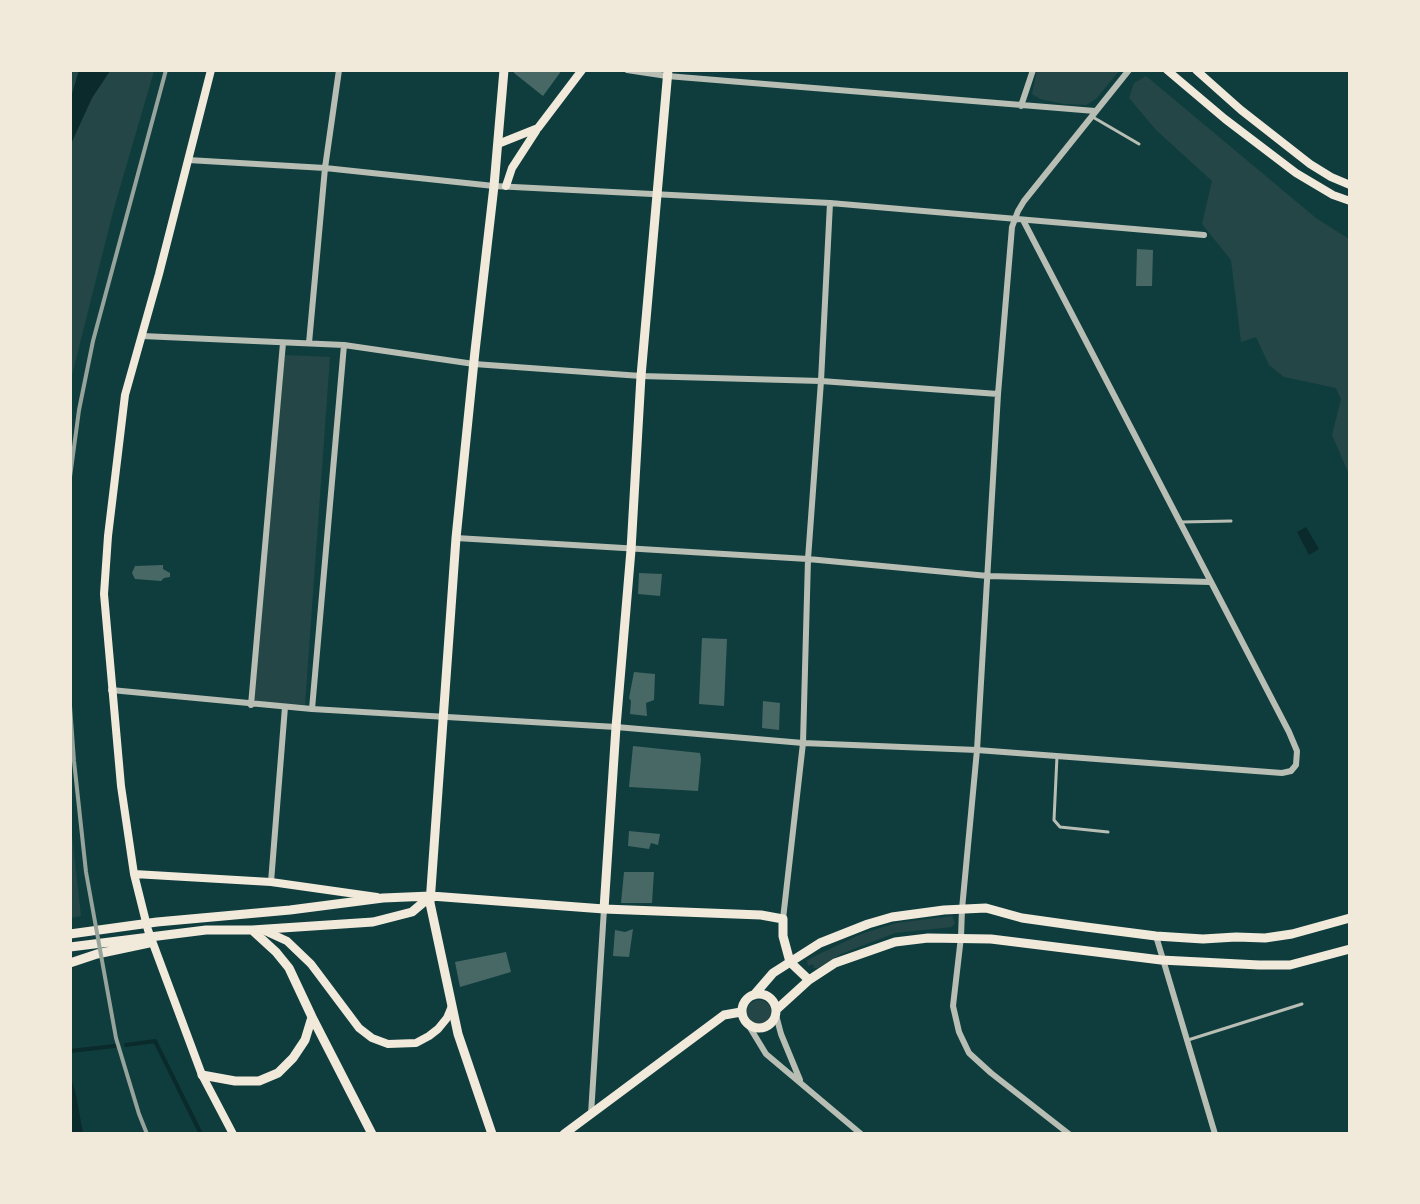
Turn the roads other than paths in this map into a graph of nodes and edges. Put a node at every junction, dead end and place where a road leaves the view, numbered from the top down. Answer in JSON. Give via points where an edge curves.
{"nodes":[{"id":1,"x":211,"y":70,"type":"edge"},
{"id":2,"x":339,"y":70,"type":"edge"},
{"id":3,"x":504,"y":70,"type":"edge"},
{"id":4,"x":582,"y":70,"type":"edge"},
{"id":5,"x":627,"y":70,"type":"edge"},
{"id":6,"x":1033,"y":70,"type":"edge"},
{"id":7,"x":1129,"y":70,"type":"edge"},
{"id":8,"x":1167,"y":70,"type":"edge"},
{"id":9,"x":1196,"y":70,"type":"edge"},
{"id":10,"x":668,"y":73,"type":"edge"},
{"id":11,"x":1021,"y":106,"type":"junction"},
{"id":12,"x":1093,"y":114,"type":"junction"},
{"id":13,"x":538,"y":128,"type":"junction"},
{"id":14,"x":498,"y":144,"type":"junction"},
{"id":15,"x":1138,"y":144,"type":"dead end"},
{"id":16,"x":188,"y":160,"type":"junction"},
{"id":17,"x":325,"y":168,"type":"junction"},
{"id":18,"x":1350,"y":184,"type":"edge"},
{"id":19,"x":494,"y":186,"type":"junction"},
{"id":20,"x":506,"y":186,"type":"junction"},
{"id":21,"x":657,"y":194,"type":"junction"},
{"id":22,"x":1350,"y":201,"type":"edge"},
{"id":23,"x":830,"y":203,"type":"junction"},
{"id":24,"x":1015,"y":219,"type":"junction"},
{"id":25,"x":1023,"y":220,"type":"junction"},
{"id":26,"x":1204,"y":235,"type":"dead end"},
{"id":27,"x":142,"y":336,"type":"junction"},
{"id":28,"x":283,"y":343,"type":"junction"},
{"id":29,"x":309,"y":343,"type":"junction"},
{"id":30,"x":344,"y":345,"type":"junction"},
{"id":31,"x":474,"y":364,"type":"junction"},
{"id":32,"x":641,"y":376,"type":"junction"},
{"id":33,"x":821,"y":381,"type":"junction"},
{"id":34,"x":998,"y":394,"type":"junction"},
{"id":35,"x":1231,"y":521,"type":"dead end"},
{"id":36,"x":1179,"y":523,"type":"junction"},
{"id":37,"x":456,"y":538,"type":"junction"},
{"id":38,"x":632,"y":550,"type":"junction"},
{"id":39,"x":808,"y":559,"type":"junction"},
{"id":40,"x":988,"y":576,"type":"junction"},
{"id":41,"x":1210,"y":582,"type":"junction"},
{"id":42,"x":111,"y":690,"type":"junction"},
{"id":43,"x":251,"y":705,"type":"junction"},
{"id":44,"x":285,"y":707,"type":"junction"},
{"id":45,"x":312,"y":709,"type":"junction"},
{"id":46,"x":444,"y":718,"type":"junction"},
{"id":47,"x":616,"y":727,"type":"junction"},
{"id":48,"x":803,"y":743,"type":"junction"},
{"id":49,"x":977,"y":750,"type":"junction"},
{"id":50,"x":1057,"y":756,"type":"junction"},
{"id":51,"x":1108,"y":832,"type":"dead end"},
{"id":52,"x":134,"y":874,"type":"junction"},
{"id":53,"x":271,"y":882,"type":"junction"},
{"id":54,"x":431,"y":896,"type":"junction"},
{"id":55,"x":383,"y":898,"type":"junction"},
{"id":56,"x":604,"y":909,"type":"junction"},
{"id":57,"x":962,"y":909,"type":"junction"},
{"id":58,"x":1350,"y":918,"type":"edge"},
{"id":59,"x":783,"y":919,"type":"junction"},
{"id":60,"x":252,"y":930,"type":"junction"},
{"id":61,"x":263,"y":930,"type":"junction"},
{"id":62,"x":206,"y":932,"type":"junction"},
{"id":63,"x":70,"y":934,"type":"edge"},
{"id":64,"x":1156,"y":936,"type":"junction"},
{"id":65,"x":961,"y":937,"type":"junction"},
{"id":66,"x":70,"y":946,"type":"edge"},
{"id":67,"x":1350,"y":949,"type":"edge"},
{"id":68,"x":1161,"y":960,"type":"junction"},
{"id":69,"x":790,"y":962,"type":"junction"},
{"id":70,"x":70,"y":963,"type":"edge"},
{"id":71,"x":809,"y":980,"type":"junction"},
{"id":72,"x":754,"y":994,"type":"junction"},
{"id":73,"x":1302,"y":1004,"type":"dead end"},
{"id":74,"x":452,"y":1006,"type":"junction"},
{"id":75,"x":741,"y":1012,"type":"junction"},
{"id":76,"x":776,"y":1013,"type":"junction"},
{"id":77,"x":312,"y":1017,"type":"junction"},
{"id":78,"x":749,"y":1026,"type":"junction"},
{"id":79,"x":1186,"y":1041,"type":"junction"},
{"id":80,"x":202,"y":1075,"type":"junction"},
{"id":81,"x":802,"y":1084,"type":"junction"},
{"id":82,"x":591,"y":1114,"type":"junction"},
{"id":83,"x":233,"y":1134,"type":"edge"},
{"id":84,"x":372,"y":1134,"type":"edge"},
{"id":85,"x":492,"y":1134,"type":"edge"},
{"id":86,"x":564,"y":1134,"type":"edge"},
{"id":87,"x":861,"y":1134,"type":"edge"},
{"id":88,"x":1069,"y":1134,"type":"edge"},
{"id":89,"x":1215,"y":1134,"type":"edge"}],
"edges":[{"from":1,"to":16,"type":"main road"},
{"from":2,"to":17,"type":"street"},
{"from":3,"to":14,"type":"main road"},
{"from":4,"to":13,"type":"main road"},
{"from":5,"to":10,"type":"street"},
{"from":6,"to":11,"type":"street"},
{"from":7,"to":12,"type":"street"},
{"from":8,"to":22,"type":"main road","via":[[1296,173]]},
{"from":9,"to":18,"type":"main road","via":[[1310,164]]},
{"from":10,"to":11,"type":"street"},
{"from":10,"to":21,"type":"main road"},
{"from":11,"to":12,"type":"street"},
{"from":12,"to":15,"type":"lane"},
{"from":12,"to":24,"type":"street","via":[[1024,201]]},
{"from":13,"to":14,"type":"main road"},
{"from":13,"to":20,"type":"main road","via":[[512,168]]},
{"from":14,"to":19,"type":"main road"},
{"from":16,"to":17,"type":"street"},
{"from":16,"to":27,"type":"main road"},
{"from":17,"to":19,"type":"street"},
{"from":17,"to":29,"type":"street"},
{"from":19,"to":20,"type":"street"},
{"from":19,"to":31,"type":"main road"},
{"from":20,"to":21,"type":"street"},
{"from":21,"to":23,"type":"street"},
{"from":21,"to":32,"type":"main road"},
{"from":23,"to":24,"type":"street"},
{"from":23,"to":33,"type":"street"},
{"from":24,"to":25,"type":"street"},
{"from":24,"to":34,"type":"street"},
{"from":25,"to":26,"type":"street"},
{"from":25,"to":36,"type":"street"},
{"from":27,"to":28,"type":"street"},
{"from":27,"to":42,"type":"main road","via":[[125,395],[108,536],[104,594]]},
{"from":28,"to":29,"type":"street"},
{"from":28,"to":43,"type":"street"},
{"from":29,"to":30,"type":"street"},
{"from":30,"to":31,"type":"street"},
{"from":30,"to":45,"type":"street"},
{"from":31,"to":32,"type":"street"},
{"from":31,"to":37,"type":"main road"},
{"from":32,"to":33,"type":"street"},
{"from":32,"to":38,"type":"main road"},
{"from":33,"to":34,"type":"street"},
{"from":33,"to":39,"type":"street"},
{"from":34,"to":40,"type":"street"},
{"from":35,"to":36,"type":"lane"},
{"from":36,"to":41,"type":"street"},
{"from":37,"to":38,"type":"street"},
{"from":37,"to":46,"type":"main road"},
{"from":38,"to":39,"type":"street"},
{"from":38,"to":47,"type":"main road"},
{"from":39,"to":40,"type":"street"},
{"from":39,"to":48,"type":"street"},
{"from":40,"to":41,"type":"street"},
{"from":40,"to":49,"type":"street"},
{"from":41,"to":50,"type":"street","via":[[1298,751],[1291,771]]},
{"from":42,"to":43,"type":"street"},
{"from":42,"to":52,"type":"main road"},
{"from":43,"to":44,"type":"street"},
{"from":44,"to":45,"type":"street"},
{"from":44,"to":53,"type":"street"},
{"from":45,"to":46,"type":"street"},
{"from":46,"to":47,"type":"street"},
{"from":46,"to":54,"type":"main road"},
{"from":47,"to":48,"type":"street"},
{"from":47,"to":56,"type":"main road"},
{"from":48,"to":49,"type":"street"},
{"from":48,"to":59,"type":"street"},
{"from":49,"to":50,"type":"street"},
{"from":49,"to":57,"type":"street"},
{"from":50,"to":51,"type":"lane","via":[[1054,820],[1060,827]]},
{"from":52,"to":53,"type":"main road"},
{"from":52,"to":80,"type":"main road","via":[[148,930]]},
{"from":53,"to":55,"type":"main road"},
{"from":54,"to":55,"type":"main road"},
{"from":54,"to":56,"type":"main road"},
{"from":54,"to":61,"type":"main road","via":[[412,912],[393,918]]},
{"from":54,"to":74,"type":"main road"},
{"from":55,"to":63,"type":"main road"},
{"from":56,"to":59,"type":"main road"},
{"from":56,"to":82,"type":"street"},
{"from":57,"to":64,"type":"main road","via":[[986,908],[1022,918]]},
{"from":57,"to":65,"type":"street"},
{"from":57,"to":69,"type":"main road","via":[[892,917],[868,924],[820,943]]},
{"from":58,"to":64,"type":"main road","via":[[1265,938]]},
{"from":59,"to":69,"type":"main road"},
{"from":60,"to":61,"type":"main road"},
{"from":60,"to":62,"type":"main road"},
{"from":60,"to":77,"type":"main road","via":[[289,968]]},
{"from":61,"to":74,"type":"main road","via":[[296,949],[359,1028],[372,1038],[388,1044],[416,1043],[438,1029]]},
{"from":62,"to":66,"type":"main road"},
{"from":62,"to":70,"type":"main road"},
{"from":64,"to":68,"type":"street"},
{"from":65,"to":68,"type":"main road"},
{"from":65,"to":71,"type":"main road","via":[[895,942],[836,963]]},
{"from":65,"to":88,"type":"street","via":[[953,1006],[969,1053]]},
{"from":67,"to":68,"type":"main road","via":[[1290,965]]},
{"from":68,"to":79,"type":"street"},
{"from":69,"to":71,"type":"main road"},
{"from":69,"to":72,"type":"main road","via":[[773,973]]},
{"from":71,"to":76,"type":"main road"},
{"from":72,"to":75,"type":"main road","via":[[744,1001]]},
{"from":72,"to":76,"type":"main road","via":[[771,999]]},
{"from":73,"to":79,"type":"lane"},
{"from":74,"to":85,"type":"main road"},
{"from":75,"to":78,"type":"main road"},
{"from":75,"to":82,"type":"main road","via":[[724,1015]]},
{"from":76,"to":78,"type":"main road","via":[[765,1027]]},
{"from":76,"to":81,"type":"street"},
{"from":77,"to":80,"type":"main road","via":[[305,1040],[278,1073],[260,1081]]},
{"from":77,"to":84,"type":"main road"},
{"from":78,"to":81,"type":"street","via":[[766,1054]]},
{"from":79,"to":89,"type":"street"},
{"from":80,"to":83,"type":"main road"},
{"from":81,"to":87,"type":"street"},
{"from":82,"to":86,"type":"main road"}]}
